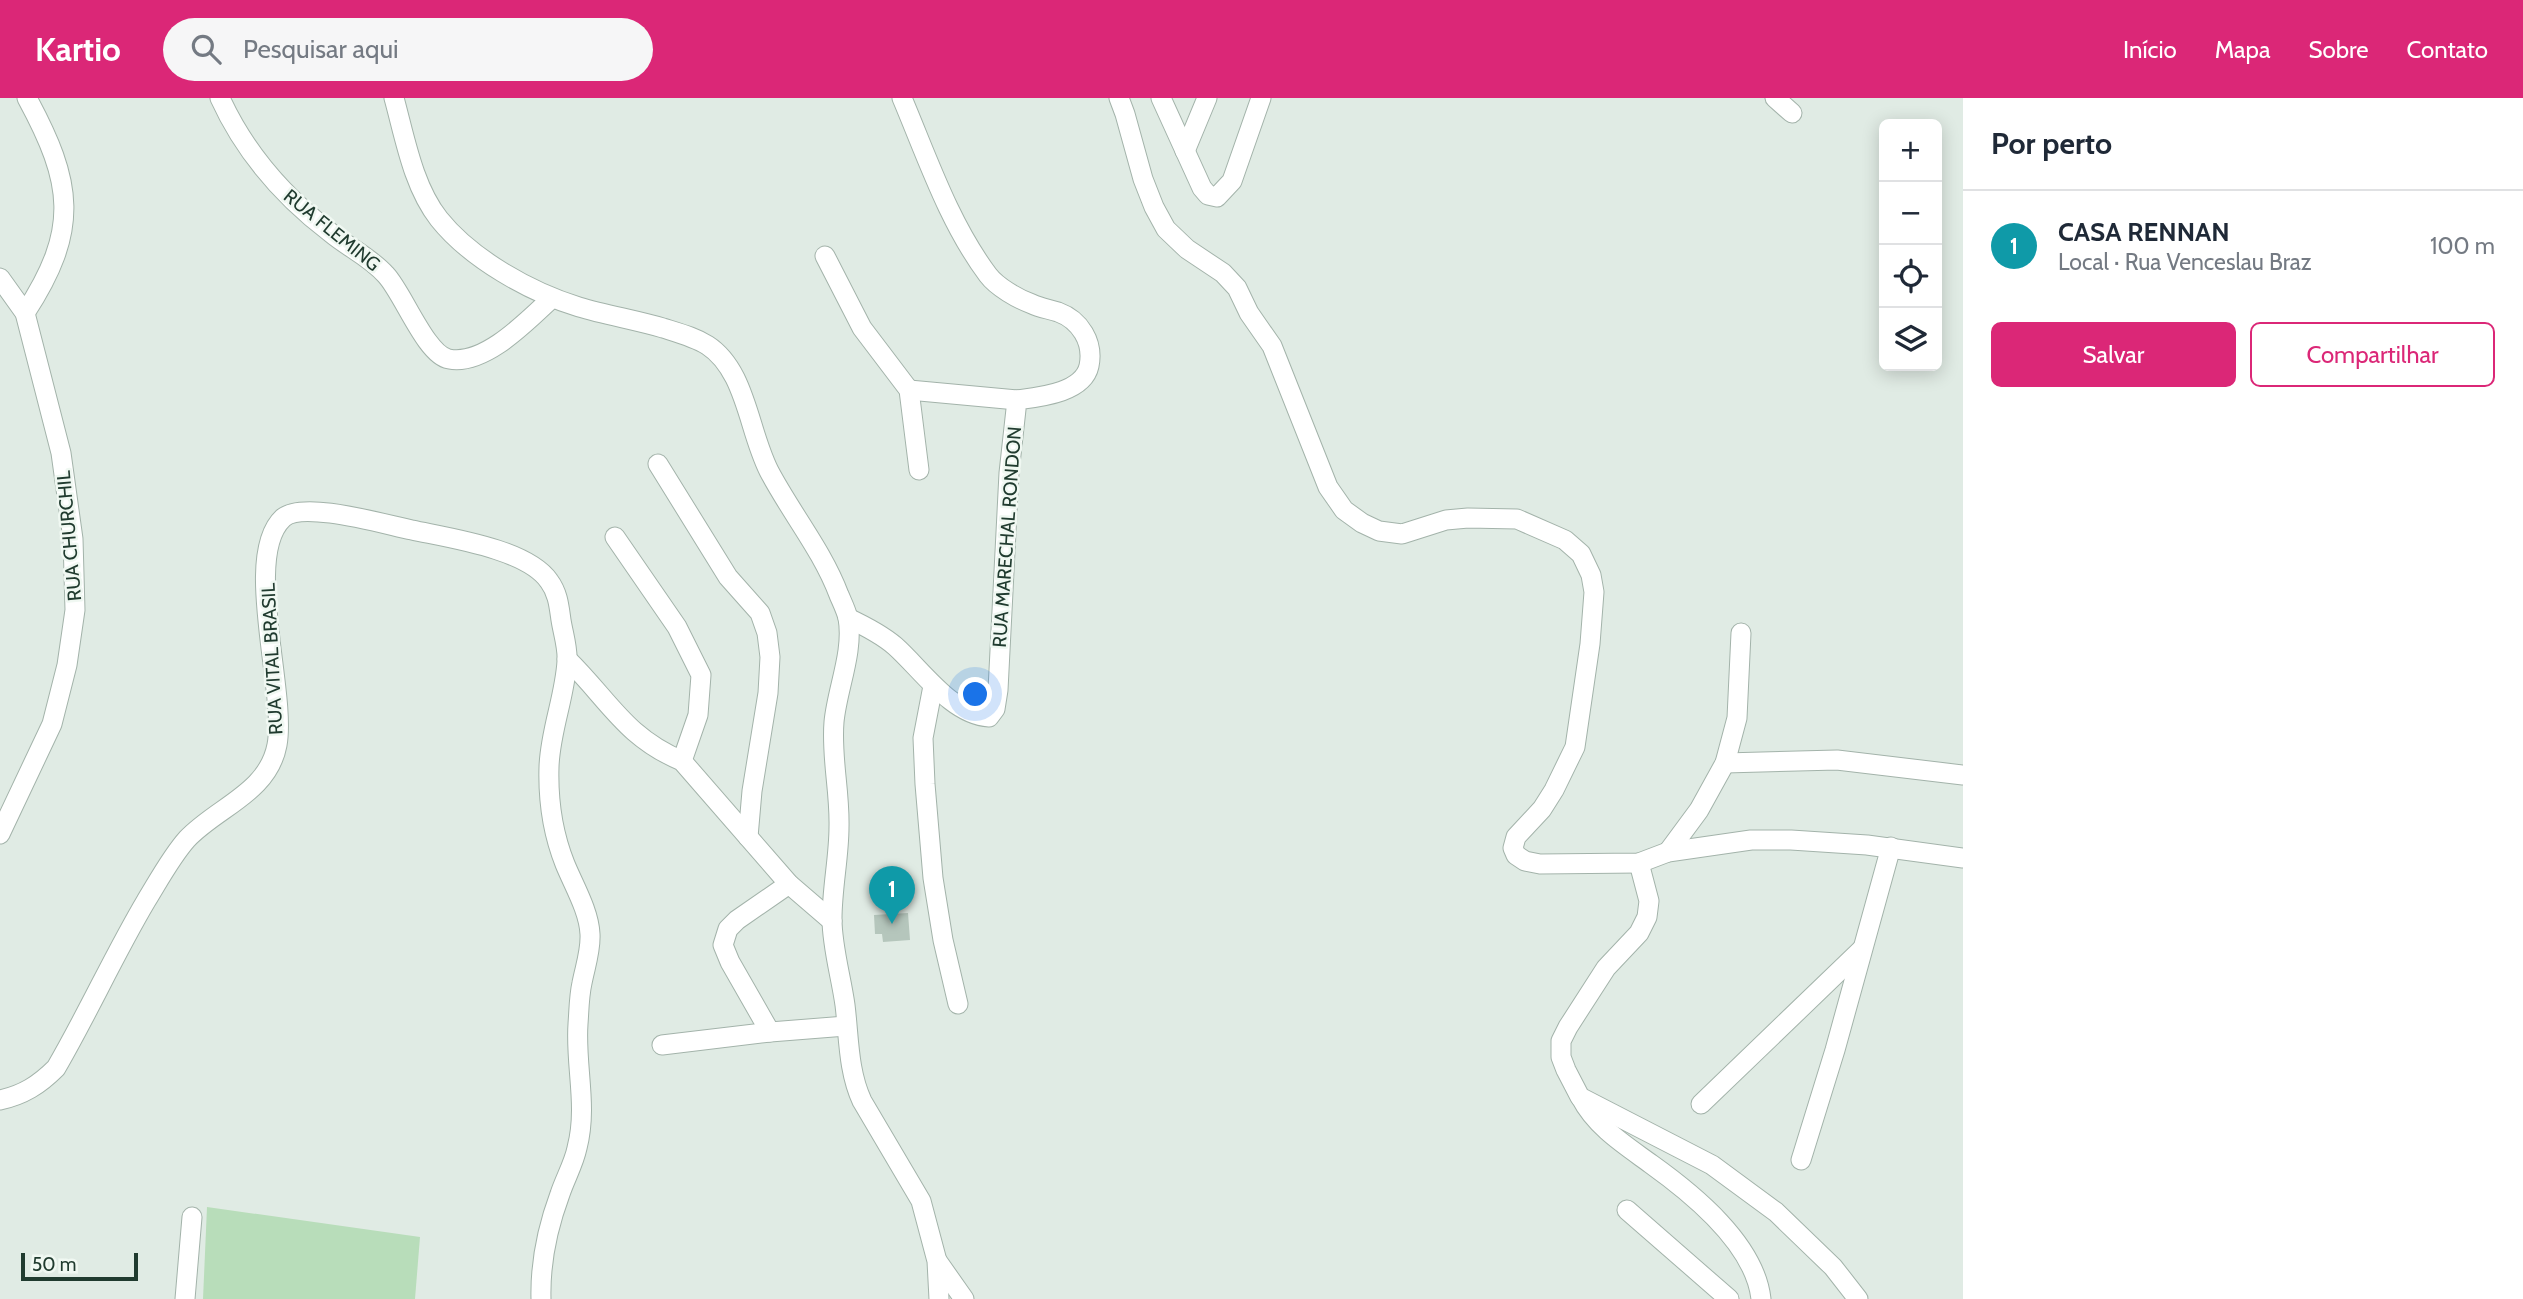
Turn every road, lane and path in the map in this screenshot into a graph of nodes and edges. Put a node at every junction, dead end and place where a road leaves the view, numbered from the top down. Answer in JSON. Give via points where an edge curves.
{"nodes":[{"id":1,"x":27,"y":98,"type":"edge"},
{"id":2,"x":220,"y":98,"type":"edge"},
{"id":3,"x":394,"y":98,"type":"edge"},
{"id":4,"x":902,"y":98,"type":"edge"},
{"id":5,"x":1119,"y":98,"type":"edge"},
{"id":6,"x":1161,"y":98,"type":"edge"},
{"id":7,"x":1207,"y":98,"type":"edge"},
{"id":8,"x":1261,"y":98,"type":"edge"},
{"id":9,"x":1775,"y":98,"type":"edge"},
{"id":10,"x":1793,"y":113,"type":"dead end"},
{"id":11,"x":1185,"y":151,"type":"junction"},
{"id":12,"x":825,"y":256,"type":"dead end"},
{"id":13,"x":0,"y":278,"type":"edge"},
{"id":14,"x":552,"y":298,"type":"junction"},
{"id":15,"x":25,"y":313,"type":"junction"},
{"id":16,"x":909,"y":390,"type":"junction"},
{"id":17,"x":1017,"y":400,"type":"junction"},
{"id":18,"x":658,"y":464,"type":"dead end"},
{"id":19,"x":919,"y":470,"type":"dead end"},
{"id":20,"x":615,"y":537,"type":"dead end"},
{"id":21,"x":848,"y":618,"type":"junction"},
{"id":22,"x":1741,"y":633,"type":"dead end"},
{"id":23,"x":567,"y":659,"type":"junction"},
{"id":24,"x":933,"y":686,"type":"junction"},
{"id":25,"x":682,"y":761,"type":"junction"},
{"id":26,"x":1725,"y":763,"type":"junction"},
{"id":27,"x":1963,"y":775,"type":"edge"},
{"id":28,"x":752,"y":790,"type":"junction"},
{"id":29,"x":719,"y":805,"type":"junction"},
{"id":30,"x":0,"y":834,"type":"edge"},
{"id":31,"x":748,"y":836,"type":"junction"},
{"id":32,"x":1891,"y":847,"type":"junction"},
{"id":33,"x":1668,"y":852,"type":"junction"},
{"id":34,"x":1963,"y":858,"type":"edge"},
{"id":35,"x":1639,"y":863,"type":"junction"},
{"id":36,"x":789,"y":884,"type":"junction"},
{"id":37,"x":832,"y":922,"type":"junction"},
{"id":38,"x":1862,"y":949,"type":"junction"},
{"id":39,"x":958,"y":1004,"type":"dead end"},
{"id":40,"x":846,"y":1026,"type":"junction"},
{"id":41,"x":770,"y":1032,"type":"junction"},
{"id":42,"x":662,"y":1045,"type":"dead end"},
{"id":43,"x":1580,"y":1097,"type":"junction"},
{"id":44,"x":0,"y":1100,"type":"edge"},
{"id":45,"x":1701,"y":1104,"type":"dead end"},
{"id":46,"x":1801,"y":1160,"type":"dead end"},
{"id":47,"x":1626,"y":1210,"type":"dead end"},
{"id":48,"x":192,"y":1217,"type":"dead end"},
{"id":49,"x":937,"y":1261,"type":"junction"},
{"id":50,"x":185,"y":1299,"type":"edge"},
{"id":51,"x":541,"y":1299,"type":"edge"},
{"id":52,"x":939,"y":1299,"type":"edge"},
{"id":53,"x":964,"y":1299,"type":"edge"},
{"id":54,"x":1729,"y":1299,"type":"edge"},
{"id":55,"x":1762,"y":1299,"type":"edge"},
{"id":56,"x":1858,"y":1299,"type":"edge"}],
"edges":[{"from":1,"to":15,"type":"street","via":[[46,133],[65,201],[64,227],[51,269]]},
{"from":2,"to":14,"type":"street","name":"RUA FLEMING","via":[[251,153],[289,198],[386,274],[432,348],[443,357],[468,358],[505,340]]},
{"from":3,"to":14,"type":"street","via":[[416,172],[438,217],[495,267]]},
{"from":4,"to":17,"type":"street","name":"RUA MARECHAL RONDON","via":[[956,221],[991,279],[1032,304],[1077,322],[1087,339],[1091,355],[1088,372],[1076,383],[1058,392]]},
{"from":5,"to":35,"type":"street","via":[[1153,207],[1166,229],[1237,288],[1272,346],[1328,488],[1344,510],[1379,531],[1402,534],[1446,520],[1517,519],[1564,540],[1581,554],[1594,592],[1575,747],[1554,790],[1516,837],[1513,848],[1525,861],[1540,864]]},
{"from":6,"to":11,"type":"street"},
{"from":7,"to":11,"type":"street"},
{"from":8,"to":11,"type":"street","via":[[1232,181],[1222,194],[1208,195]]},
{"from":9,"to":10,"type":"street"},
{"from":12,"to":16,"type":"street","via":[[862,328]]},
{"from":13,"to":15,"type":"street","name":"RUA CHURCHIL"},
{"from":14,"to":21,"type":"street","via":[[687,334],[726,360],[743,393],[769,471],[834,582]]},
{"from":15,"to":30,"type":"street","name":"RUA CHURCHIL","via":[[61,453],[73,540],[75,610],[52,724]]},
{"from":16,"to":17,"type":"street"},
{"from":16,"to":19,"type":"street"},
{"from":17,"to":24,"type":"street","name":"RUA MARECHAL RONDON","via":[[995,709],[989,717],[978,716]]},
{"from":18,"to":28,"type":"street","via":[[722,568],[760,614],[767,633],[768,693]]},
{"from":20,"to":25,"type":"street","via":[[677,627],[701,675],[698,715]]},
{"from":21,"to":24,"type":"street","name":"RUA MARECHAL RONDON","via":[[895,646]]},
{"from":21,"to":37,"type":"street","via":[[847,655],[834,719],[839,825]]},
{"from":22,"to":26,"type":"street","via":[[1737,718]]},
{"from":23,"to":25,"type":"street","via":[[632,731],[660,752]]},
{"from":23,"to":44,"type":"street","name":"RUA VITAL BRASIL","via":[[557,597],[549,580],[525,561],[337,515],[299,512],[280,520],[268,552],[267,618],[278,719],[271,763],[246,794],[189,837],[176,854],[56,1068],[40,1084],[17,1097]]},
{"from":23,"to":51,"type":"street","name":"RUA VITAL BRASIL","via":[[551,738],[549,785],[556,833],[590,933],[577,1040],[582,1087],[578,1148],[548,1228]]},
{"from":24,"to":39,"type":"street","via":[[923,738],[925,783],[933,878]]},
{"from":25,"to":29,"type":"street"},
{"from":26,"to":27,"type":"street","via":[[1837,760]]},
{"from":26,"to":33,"type":"street"},
{"from":28,"to":29,"type":"street"},
{"from":28,"to":31,"type":"street"},
{"from":29,"to":31,"type":"street"},
{"from":31,"to":36,"type":"street"},
{"from":32,"to":33,"type":"street","via":[[1751,840]]},
{"from":32,"to":34,"type":"street"},
{"from":32,"to":38,"type":"street"},
{"from":33,"to":35,"type":"street"},
{"from":35,"to":43,"type":"street","via":[[1649,901],[1647,917],[1639,933],[1606,968],[1561,1041],[1561,1057]]},
{"from":36,"to":37,"type":"street"},
{"from":36,"to":41,"type":"street","via":[[737,920],[723,945]]},
{"from":37,"to":40,"type":"street"},
{"from":38,"to":45,"type":"street"},
{"from":38,"to":46,"type":"street"},
{"from":40,"to":41,"type":"street"},
{"from":40,"to":49,"type":"street","via":[[855,1087],[921,1201]]},
{"from":41,"to":42,"type":"street"},
{"from":43,"to":55,"type":"street","via":[[1596,1120],[1695,1198],[1724,1227],[1752,1270]]},
{"from":43,"to":56,"type":"street","via":[[1682,1148],[1748,1190],[1805,1239]]},
{"from":47,"to":54,"type":"street"},
{"from":48,"to":50,"type":"street"},
{"from":49,"to":52,"type":"street"},
{"from":49,"to":53,"type":"street"}]}
